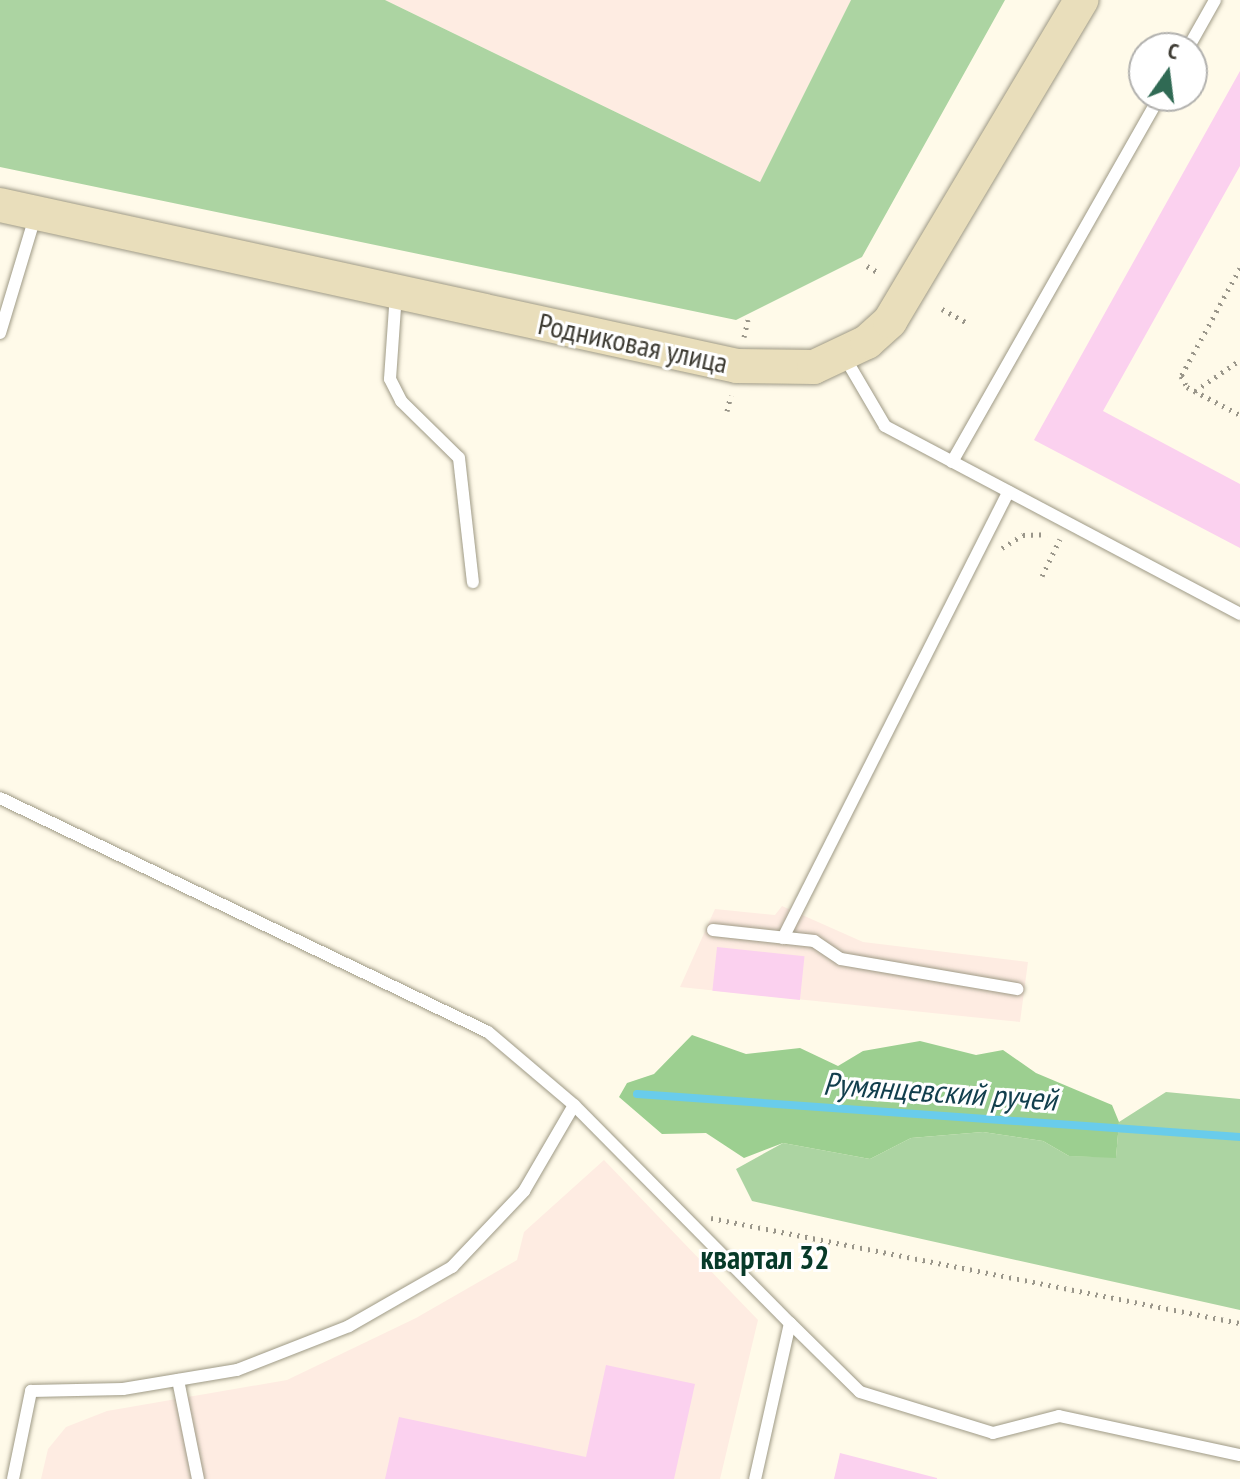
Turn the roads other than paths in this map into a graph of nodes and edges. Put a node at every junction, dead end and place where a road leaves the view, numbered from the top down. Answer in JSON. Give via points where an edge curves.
{"nodes":[{"id":1,"x":1081,"y":0,"type":"edge"},
{"id":2,"x":1215,"y":0,"type":"edge"},
{"id":3,"x":1197,"y":32,"type":"edge"},
{"id":4,"x":1151,"y":112,"type":"edge"},
{"id":5,"x":0,"y":205,"type":"edge"},
{"id":6,"x":36,"y":213,"type":"junction"},
{"id":7,"x":396,"y":293,"type":"junction"},
{"id":8,"x":0,"y":333,"type":"edge"},
{"id":9,"x":844,"y":356,"type":"junction"},
{"id":10,"x":952,"y":462,"type":"junction"},
{"id":11,"x":1008,"y":492,"type":"junction"},
{"id":12,"x":473,"y":582,"type":"dead end"},
{"id":13,"x":1240,"y":614,"type":"edge"},
{"id":14,"x":0,"y":798,"type":"edge"},
{"id":15,"x":713,"y":930,"type":"dead end"},
{"id":16,"x":783,"y":938,"type":"junction"},
{"id":17,"x":1017,"y":989,"type":"dead end"},
{"id":18,"x":574,"y":1105,"type":"junction"},
{"id":19,"x":790,"y":1323,"type":"junction"},
{"id":20,"x":178,"y":1380,"type":"junction"},
{"id":21,"x":1240,"y":1455,"type":"edge"},
{"id":22,"x":13,"y":1479,"type":"edge"},
{"id":23,"x":198,"y":1479,"type":"edge"},
{"id":24,"x":755,"y":1479,"type":"edge"}],
"edges":[{"from":1,"to":9,"type":"main road","name":"Родниковая улица","via":[[911,291],[890,321]]},
{"from":2,"to":3,"type":"lane"},
{"from":4,"to":10,"type":"lane"},
{"from":5,"to":6,"type":"main road","name":"Родниковая улица"},
{"from":6,"to":7,"type":"main road","name":"Родниковая улица"},
{"from":6,"to":8,"type":"lane"},
{"from":7,"to":9,"type":"main road","name":"Родниковая улица","via":[[745,368],[784,371]]},
{"from":7,"to":12,"type":"lane","via":[[390,379],[401,401],[459,458]]},
{"from":9,"to":10,"type":"lane","via":[[885,426]]},
{"from":10,"to":11,"type":"lane"},
{"from":11,"to":13,"type":"lane"},
{"from":11,"to":16,"type":"lane"},
{"from":14,"to":18,"type":"lane","via":[[488,1032]]},
{"from":15,"to":16,"type":"lane"},
{"from":16,"to":17,"type":"lane","via":[[814,941],[841,959]]},
{"from":18,"to":19,"type":"lane"},
{"from":18,"to":20,"type":"lane","via":[[524,1191],[452,1267],[349,1326],[237,1370]]},
{"from":19,"to":21,"type":"lane","via":[[860,1392],[993,1433],[1059,1416]]},
{"from":19,"to":24,"type":"lane"},
{"from":20,"to":22,"type":"lane","via":[[31,1391]]},
{"from":20,"to":23,"type":"lane"}]}
